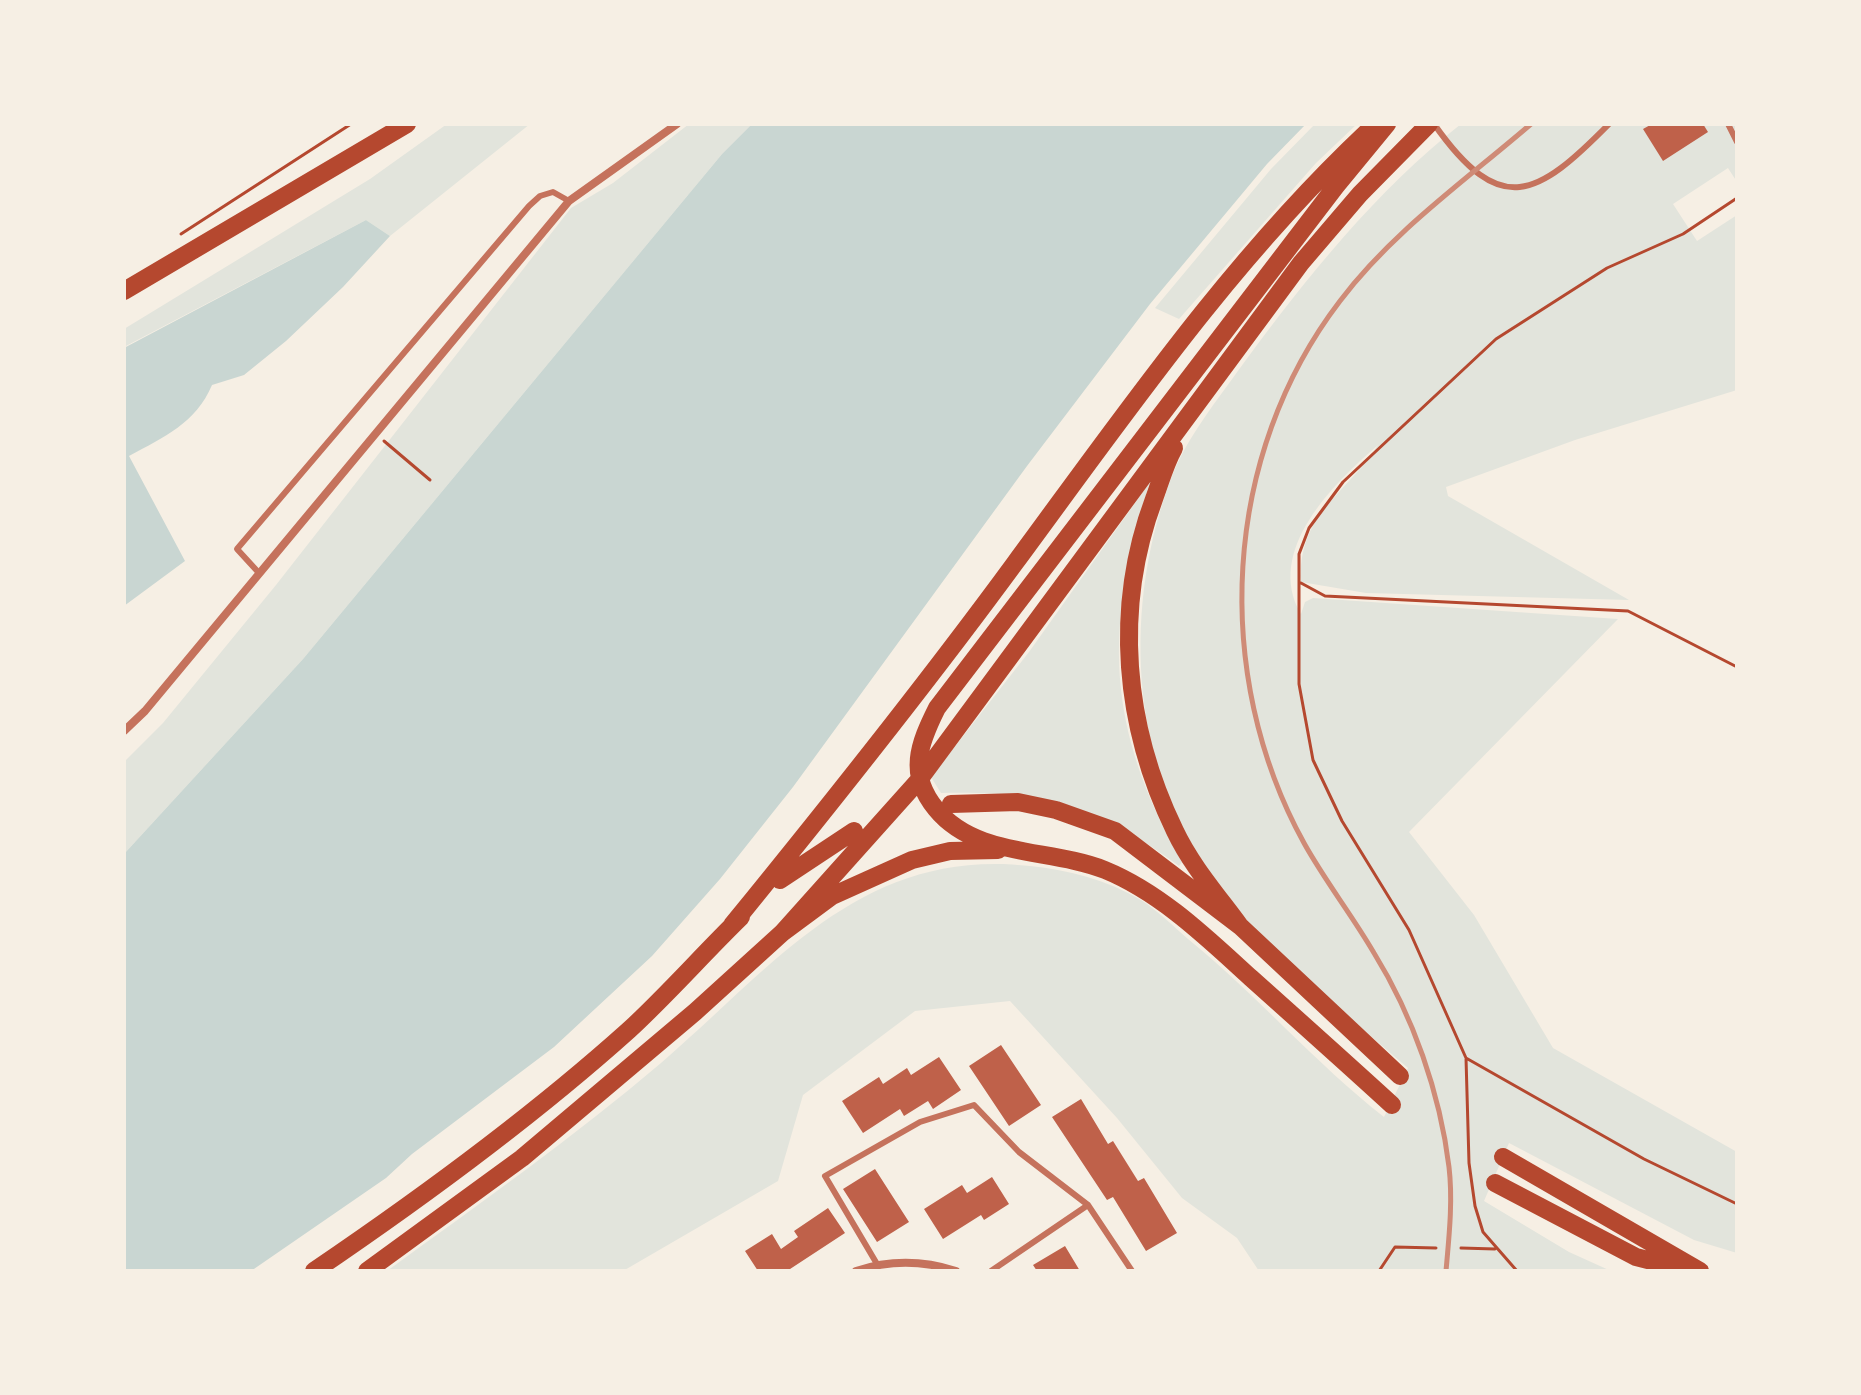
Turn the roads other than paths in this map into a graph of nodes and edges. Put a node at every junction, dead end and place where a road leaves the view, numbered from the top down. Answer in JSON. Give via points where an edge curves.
{"nodes":[{"id":1,"x":407,"y":124,"type":"edge"},
{"id":2,"x":677,"y":124,"type":"edge"},
{"id":3,"x":1376,"y":124,"type":"edge"},
{"id":4,"x":1387,"y":124,"type":"edge"},
{"id":5,"x":1432,"y":124,"type":"edge"},
{"id":6,"x":1609,"y":124,"type":"edge"},
{"id":7,"x":1728,"y":124,"type":"edge"},
{"id":8,"x":1737,"y":142,"type":"edge"},
{"id":9,"x":569,"y":201,"type":"junction"},
{"id":10,"x":124,"y":291,"type":"edge"},
{"id":11,"x":1212,"y":384,"type":"junction"},
{"id":12,"x":259,"y":573,"type":"junction"},
{"id":13,"x":124,"y":731,"type":"edge"},
{"id":14,"x":919,"y":780,"type":"junction"},
{"id":15,"x":951,"y":804,"type":"dead end"},
{"id":16,"x":854,"y":831,"type":"dead end"},
{"id":17,"x":1013,"y":849,"type":"junction"},
{"id":18,"x":732,"y":925,"type":"junction"},
{"id":19,"x":1240,"y":926,"type":"junction"},
{"id":20,"x":782,"y":933,"type":"junction"},
{"id":21,"x":1400,"y":1076,"type":"dead end"},
{"id":22,"x":1392,"y":1105,"type":"dead end"},
{"id":23,"x":1503,"y":1157,"type":"dead end"},
{"id":24,"x":1495,"y":1183,"type":"dead end"},
{"id":25,"x":1088,"y":1205,"type":"junction"},
{"id":26,"x":877,"y":1264,"type":"junction"},
{"id":27,"x":930,"y":1267,"type":"edge"},
{"id":28,"x":314,"y":1271,"type":"edge"},
{"id":29,"x":367,"y":1271,"type":"edge"},
{"id":30,"x":856,"y":1271,"type":"edge"},
{"id":31,"x":956,"y":1271,"type":"edge"},
{"id":32,"x":991,"y":1271,"type":"edge"},
{"id":33,"x":1132,"y":1271,"type":"edge"},
{"id":34,"x":1691,"y":1271,"type":"edge"},
{"id":35,"x":1700,"y":1271,"type":"edge"}],
"edges":[{"from":1,"to":10,"type":"main road"},
{"from":2,"to":9,"type":"street"},
{"from":3,"to":18,"type":"main road","via":[[1324,173],[1197,319],[884,739]]},
{"from":4,"to":14,"type":"main road","via":[[937,708],[919,747]]},
{"from":5,"to":6,"type":"lane","via":[[1487,182],[1502,187],[1530,185],[1563,169]]},
{"from":5,"to":11,"type":"main road","via":[[1360,194],[1301,263]]},
{"from":7,"to":8,"type":"lane"},
{"from":9,"to":12,"type":"street"},
{"from":9,"to":12,"type":"lane","via":[[553,192],[529,206],[237,549]]},
{"from":11,"to":14,"type":"main road"},
{"from":11,"to":19,"type":"main road","via":[[1170,455],[1141,534],[1132,579],[1129,667],[1143,751],[1156,788],[1176,833]]},
{"from":12,"to":13,"type":"street"},
{"from":14,"to":17,"type":"main road","via":[[948,821]]},
{"from":14,"to":20,"type":"main road"},
{"from":15,"to":19,"type":"main road","via":[[1018,802],[1115,831]]},
{"from":16,"to":18,"type":"main road","via":[[795,867]]},
{"from":17,"to":20,"type":"main road","via":[[950,851],[884,870],[832,896]]},
{"from":17,"to":22,"type":"main road","via":[[1105,870],[1162,902]]},
{"from":18,"to":28,"type":"main road","via":[[629,1029],[558,1090]]},
{"from":19,"to":21,"type":"main road"},
{"from":20,"to":29,"type":"main road","via":[[522,1158]]},
{"from":23,"to":35,"type":"main road"},
{"from":24,"to":34,"type":"main road","via":[[1625,1252]]},
{"from":25,"to":26,"type":"lane","via":[[1019,1152],[974,1105],[920,1122],[825,1176]]},
{"from":25,"to":32,"type":"lane"},
{"from":25,"to":33,"type":"lane"},
{"from":26,"to":27,"type":"street"},
{"from":26,"to":30,"type":"street"},
{"from":27,"to":31,"type":"street"}]}
